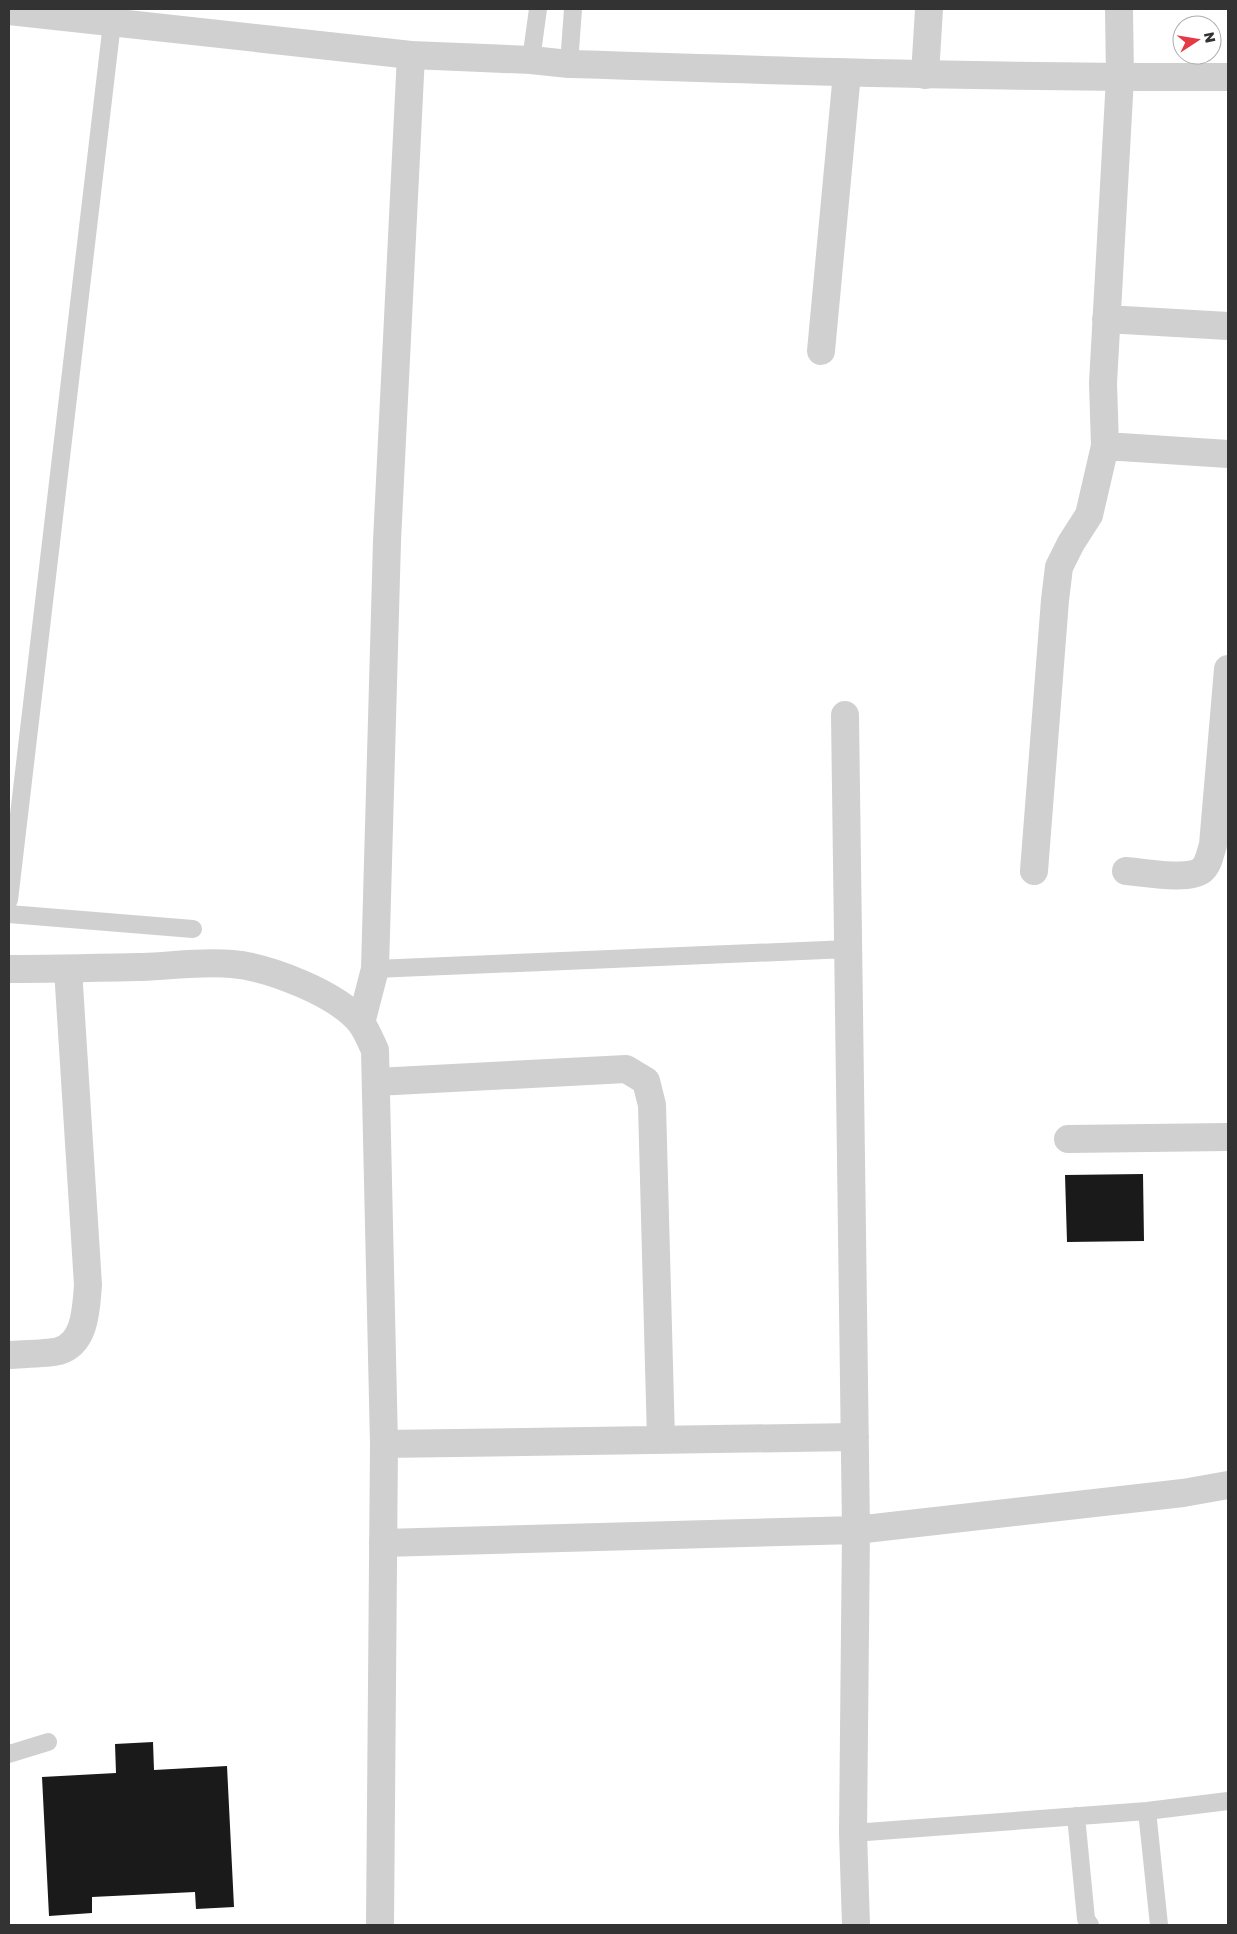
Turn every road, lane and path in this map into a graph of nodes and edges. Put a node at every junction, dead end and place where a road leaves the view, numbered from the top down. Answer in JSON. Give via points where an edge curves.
{"nodes":[{"id":1,"x":538,"y":9,"type":"edge"},
{"id":2,"x":573,"y":9,"type":"edge"},
{"id":3,"x":928,"y":9,"type":"edge"},
{"id":4,"x":1120,"y":9,"type":"edge"},
{"id":5,"x":9,"y":11,"type":"edge"},
{"id":6,"x":47,"y":12,"type":"edge"},
{"id":7,"x":112,"y":23,"type":"junction"},
{"id":8,"x":411,"y":55,"type":"junction"},
{"id":9,"x":531,"y":60,"type":"junction"},
{"id":10,"x":569,"y":64,"type":"junction"},
{"id":11,"x":847,"y":73,"type":"junction"},
{"id":12,"x":925,"y":75,"type":"junction"},
{"id":13,"x":1120,"y":78,"type":"junction"},
{"id":14,"x":1228,"y":78,"type":"edge"},
{"id":15,"x":1106,"y":319,"type":"junction"},
{"id":16,"x":1228,"y":326,"type":"edge"},
{"id":17,"x":821,"y":351,"type":"dead end"},
{"id":18,"x":1105,"y":446,"type":"junction"},
{"id":19,"x":1228,"y":454,"type":"edge"},
{"id":20,"x":1228,"y":669,"type":"edge"},
{"id":21,"x":845,"y":715,"type":"dead end"},
{"id":22,"x":1034,"y":870,"type":"dead end"},
{"id":23,"x":1126,"y":871,"type":"dead end"},
{"id":24,"x":9,"y":900,"type":"edge"},
{"id":25,"x":9,"y":914,"type":"edge"},
{"id":26,"x":193,"y":929,"type":"dead end"},
{"id":27,"x":848,"y":949,"type":"junction"},
{"id":28,"x":9,"y":969,"type":"edge"},
{"id":29,"x":68,"y":969,"type":"junction"},
{"id":30,"x":375,"y":969,"type":"junction"},
{"id":31,"x":361,"y":1023,"type":"junction"},
{"id":32,"x":376,"y":1082,"type":"junction"},
{"id":33,"x":1228,"y":1137,"type":"edge"},
{"id":34,"x":1068,"y":1139,"type":"dead end"},
{"id":35,"x":9,"y":1355,"type":"edge"},
{"id":36,"x":855,"y":1437,"type":"junction"},
{"id":37,"x":661,"y":1440,"type":"junction"},
{"id":38,"x":384,"y":1444,"type":"junction"},
{"id":39,"x":1228,"y":1485,"type":"edge"},
{"id":40,"x":856,"y":1530,"type":"junction"},
{"id":41,"x":383,"y":1543,"type":"junction"},
{"id":42,"x":48,"y":1742,"type":"dead end"},
{"id":43,"x":9,"y":1754,"type":"edge"},
{"id":44,"x":1228,"y":1801,"type":"edge"},
{"id":45,"x":1147,"y":1811,"type":"junction"},
{"id":46,"x":1076,"y":1816,"type":"junction"},
{"id":47,"x":853,"y":1833,"type":"junction"},
{"id":48,"x":380,"y":1925,"type":"edge"},
{"id":49,"x":856,"y":1925,"type":"edge"},
{"id":50,"x":1090,"y":1925,"type":"edge"},
{"id":51,"x":1159,"y":1925,"type":"edge"}],
"edges":[{"from":1,"to":9,"type":"lane"},
{"from":2,"to":10,"type":"lane"},
{"from":3,"to":12,"type":"street"},
{"from":4,"to":13,"type":"street"},
{"from":5,"to":6,"type":"street"},
{"from":6,"to":7,"type":"street"},
{"from":7,"to":8,"type":"street"},
{"from":7,"to":24,"type":"lane"},
{"from":8,"to":9,"type":"street"},
{"from":8,"to":30,"type":"street","via":[[386,541]]},
{"from":9,"to":10,"type":"street"},
{"from":10,"to":11,"type":"street"},
{"from":11,"to":12,"type":"street"},
{"from":11,"to":17,"type":"street"},
{"from":12,"to":13,"type":"street"},
{"from":13,"to":14,"type":"street"},
{"from":13,"to":15,"type":"street"},
{"from":15,"to":16,"type":"street"},
{"from":15,"to":18,"type":"street"},
{"from":18,"to":19,"type":"street"},
{"from":18,"to":22,"type":"street","via":[[1089,515],[1060,567],[1054,600]]},
{"from":20,"to":23,"type":"street","via":[[1213,845],[1204,869],[1189,875]]},
{"from":21,"to":27,"type":"street"},
{"from":25,"to":26,"type":"lane"},
{"from":27,"to":30,"type":"lane"},
{"from":27,"to":36,"type":"street"},
{"from":28,"to":29,"type":"street"},
{"from":29,"to":31,"type":"street","via":[[203,963],[275,972],[306,985],[341,1006]]},
{"from":29,"to":35,"type":"street","via":[[88,1285],[84,1318],[76,1340],[59,1351]]},
{"from":30,"to":31,"type":"street"},
{"from":31,"to":32,"type":"street","via":[[375,1050]]},
{"from":32,"to":37,"type":"street","via":[[626,1069],[646,1081],[652,1105]]},
{"from":32,"to":38,"type":"street"},
{"from":33,"to":34,"type":"street"},
{"from":36,"to":37,"type":"street"},
{"from":36,"to":40,"type":"street"},
{"from":37,"to":38,"type":"street"},
{"from":38,"to":41,"type":"street"},
{"from":39,"to":40,"type":"street","via":[[1183,1494]]},
{"from":40,"to":41,"type":"street"},
{"from":40,"to":47,"type":"street"},
{"from":41,"to":48,"type":"street"},
{"from":42,"to":43,"type":"lane"},
{"from":44,"to":45,"type":"lane"},
{"from":45,"to":46,"type":"lane"},
{"from":45,"to":51,"type":"lane"},
{"from":46,"to":47,"type":"lane"},
{"from":46,"to":50,"type":"lane","via":[[1086,1919]]},
{"from":47,"to":49,"type":"street"}]}
